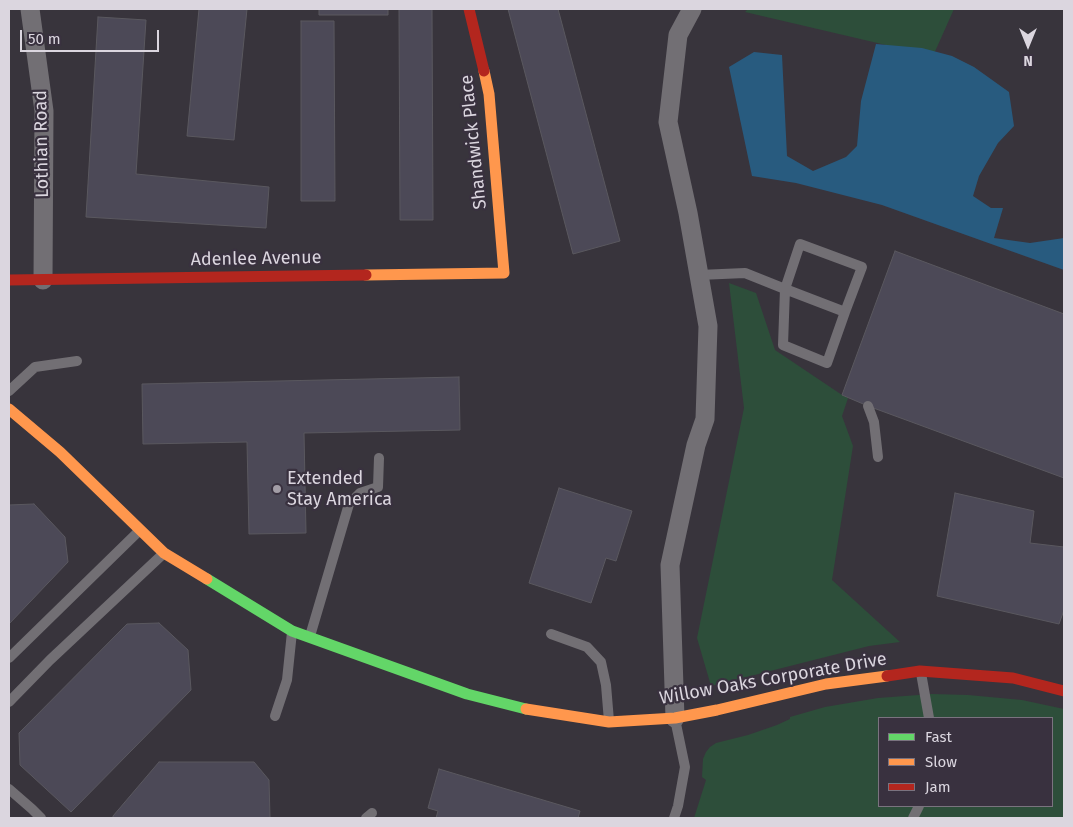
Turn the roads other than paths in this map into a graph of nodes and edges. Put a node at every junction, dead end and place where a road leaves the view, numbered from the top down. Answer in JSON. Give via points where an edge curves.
{"nodes":[{"id":1,"x":30,"y":9,"type":"edge"},
{"id":2,"x":469,"y":9,"type":"edge"},
{"id":3,"x":692,"y":9,"type":"edge"},
{"id":4,"x":504,"y":272,"type":"joint"},
{"id":5,"x":699,"y":275,"type":"junction"},
{"id":6,"x":9,"y":280,"type":"edge"},
{"id":7,"x":43,"y":280,"type":"junction"},
{"id":8,"x":785,"y":289,"type":"junction"},
{"id":9,"x":845,"y":312,"type":"junction"},
{"id":10,"x":77,"y":361,"type":"dead end"},
{"id":11,"x":9,"y":391,"type":"edge"},
{"id":12,"x":868,"y":406,"type":"dead end"},
{"id":13,"x":9,"y":409,"type":"edge"},
{"id":14,"x":878,"y":457,"type":"dead end"},
{"id":15,"x":379,"y":458,"type":"dead end"},
{"id":16,"x":141,"y":530,"type":"junction"},
{"id":17,"x":164,"y":553,"type":"junction"},
{"id":18,"x":292,"y":631,"type":"junction"},
{"id":19,"x":552,"y":634,"type":"dead end"},
{"id":20,"x":310,"y":637,"type":"junction"},
{"id":21,"x":9,"y":658,"type":"edge"},
{"id":22,"x":920,"y":671,"type":"junction"},
{"id":23,"x":1064,"y":691,"type":"edge"},
{"id":24,"x":9,"y":702,"type":"edge"},
{"id":25,"x":275,"y":716,"type":"dead end"},
{"id":26,"x":929,"y":717,"type":"edge"},
{"id":27,"x":675,"y":718,"type":"junction"},
{"id":28,"x":609,"y":722,"type":"junction"},
{"id":29,"x":9,"y":789,"type":"edge"},
{"id":30,"x":41,"y":818,"type":"edge"},
{"id":31,"x":674,"y":818,"type":"edge"}],
"edges":[{"from":1,"to":7,"type":"street","name":"Lothian Road","via":[[44,111]]},
{"from":2,"to":4,"type":"street","name":"Shandwick Place","via":[[490,94]]},
{"from":3,"to":5,"type":"street","via":[[678,35],[668,122]]},
{"from":4,"to":7,"type":"street","name":"Adenlee Avenue"},
{"from":5,"to":8,"type":"lane","via":[[745,273]]},
{"from":5,"to":27,"type":"street","via":[[708,326],[705,419],[696,445],[670,565]]},
{"from":6,"to":7,"type":"street","name":"Adenlee Avenue"},
{"from":8,"to":9,"type":"lane"},
{"from":8,"to":9,"type":"lane","via":[[784,345],[827,363]]},
{"from":8,"to":9,"type":"lane","via":[[800,244],[862,267]]},
{"from":10,"to":11,"type":"lane","via":[[35,367]]},
{"from":12,"to":14,"type":"lane","via":[[874,422]]},
{"from":13,"to":16,"type":"street","name":"Willow Oaks Corporate Drive","via":[[54,446]]},
{"from":15,"to":20,"type":"lane","via":[[378,487],[360,493],[349,504]]},
{"from":16,"to":17,"type":"street","name":"Willow Oaks Corporate Drive"},
{"from":16,"to":21,"type":"lane"},
{"from":17,"to":18,"type":"street","name":"Willow Oaks Corporate Drive"},
{"from":17,"to":24,"type":"lane"},
{"from":18,"to":20,"type":"street","name":"Willow Oaks Corporate Drive"},
{"from":18,"to":25,"type":"lane","via":[[286,680]]},
{"from":19,"to":28,"type":"lane","via":[[587,647],[602,662]]},
{"from":20,"to":28,"type":"street","name":"Willow Oaks Corporate Drive","via":[[467,694],[527,709]]},
{"from":22,"to":23,"type":"street","name":"Willow Oaks Corporate Drive","via":[[1013,678]]},
{"from":22,"to":26,"type":"lane"},
{"from":22,"to":27,"type":"street","name":"Willow Oaks Corporate Drive","via":[[826,684]]},
{"from":27,"to":28,"type":"street","name":"Willow Oaks Corporate Drive"},
{"from":27,"to":31,"type":"lane","via":[[685,767]]},
{"from":29,"to":30,"type":"lane"}]}
